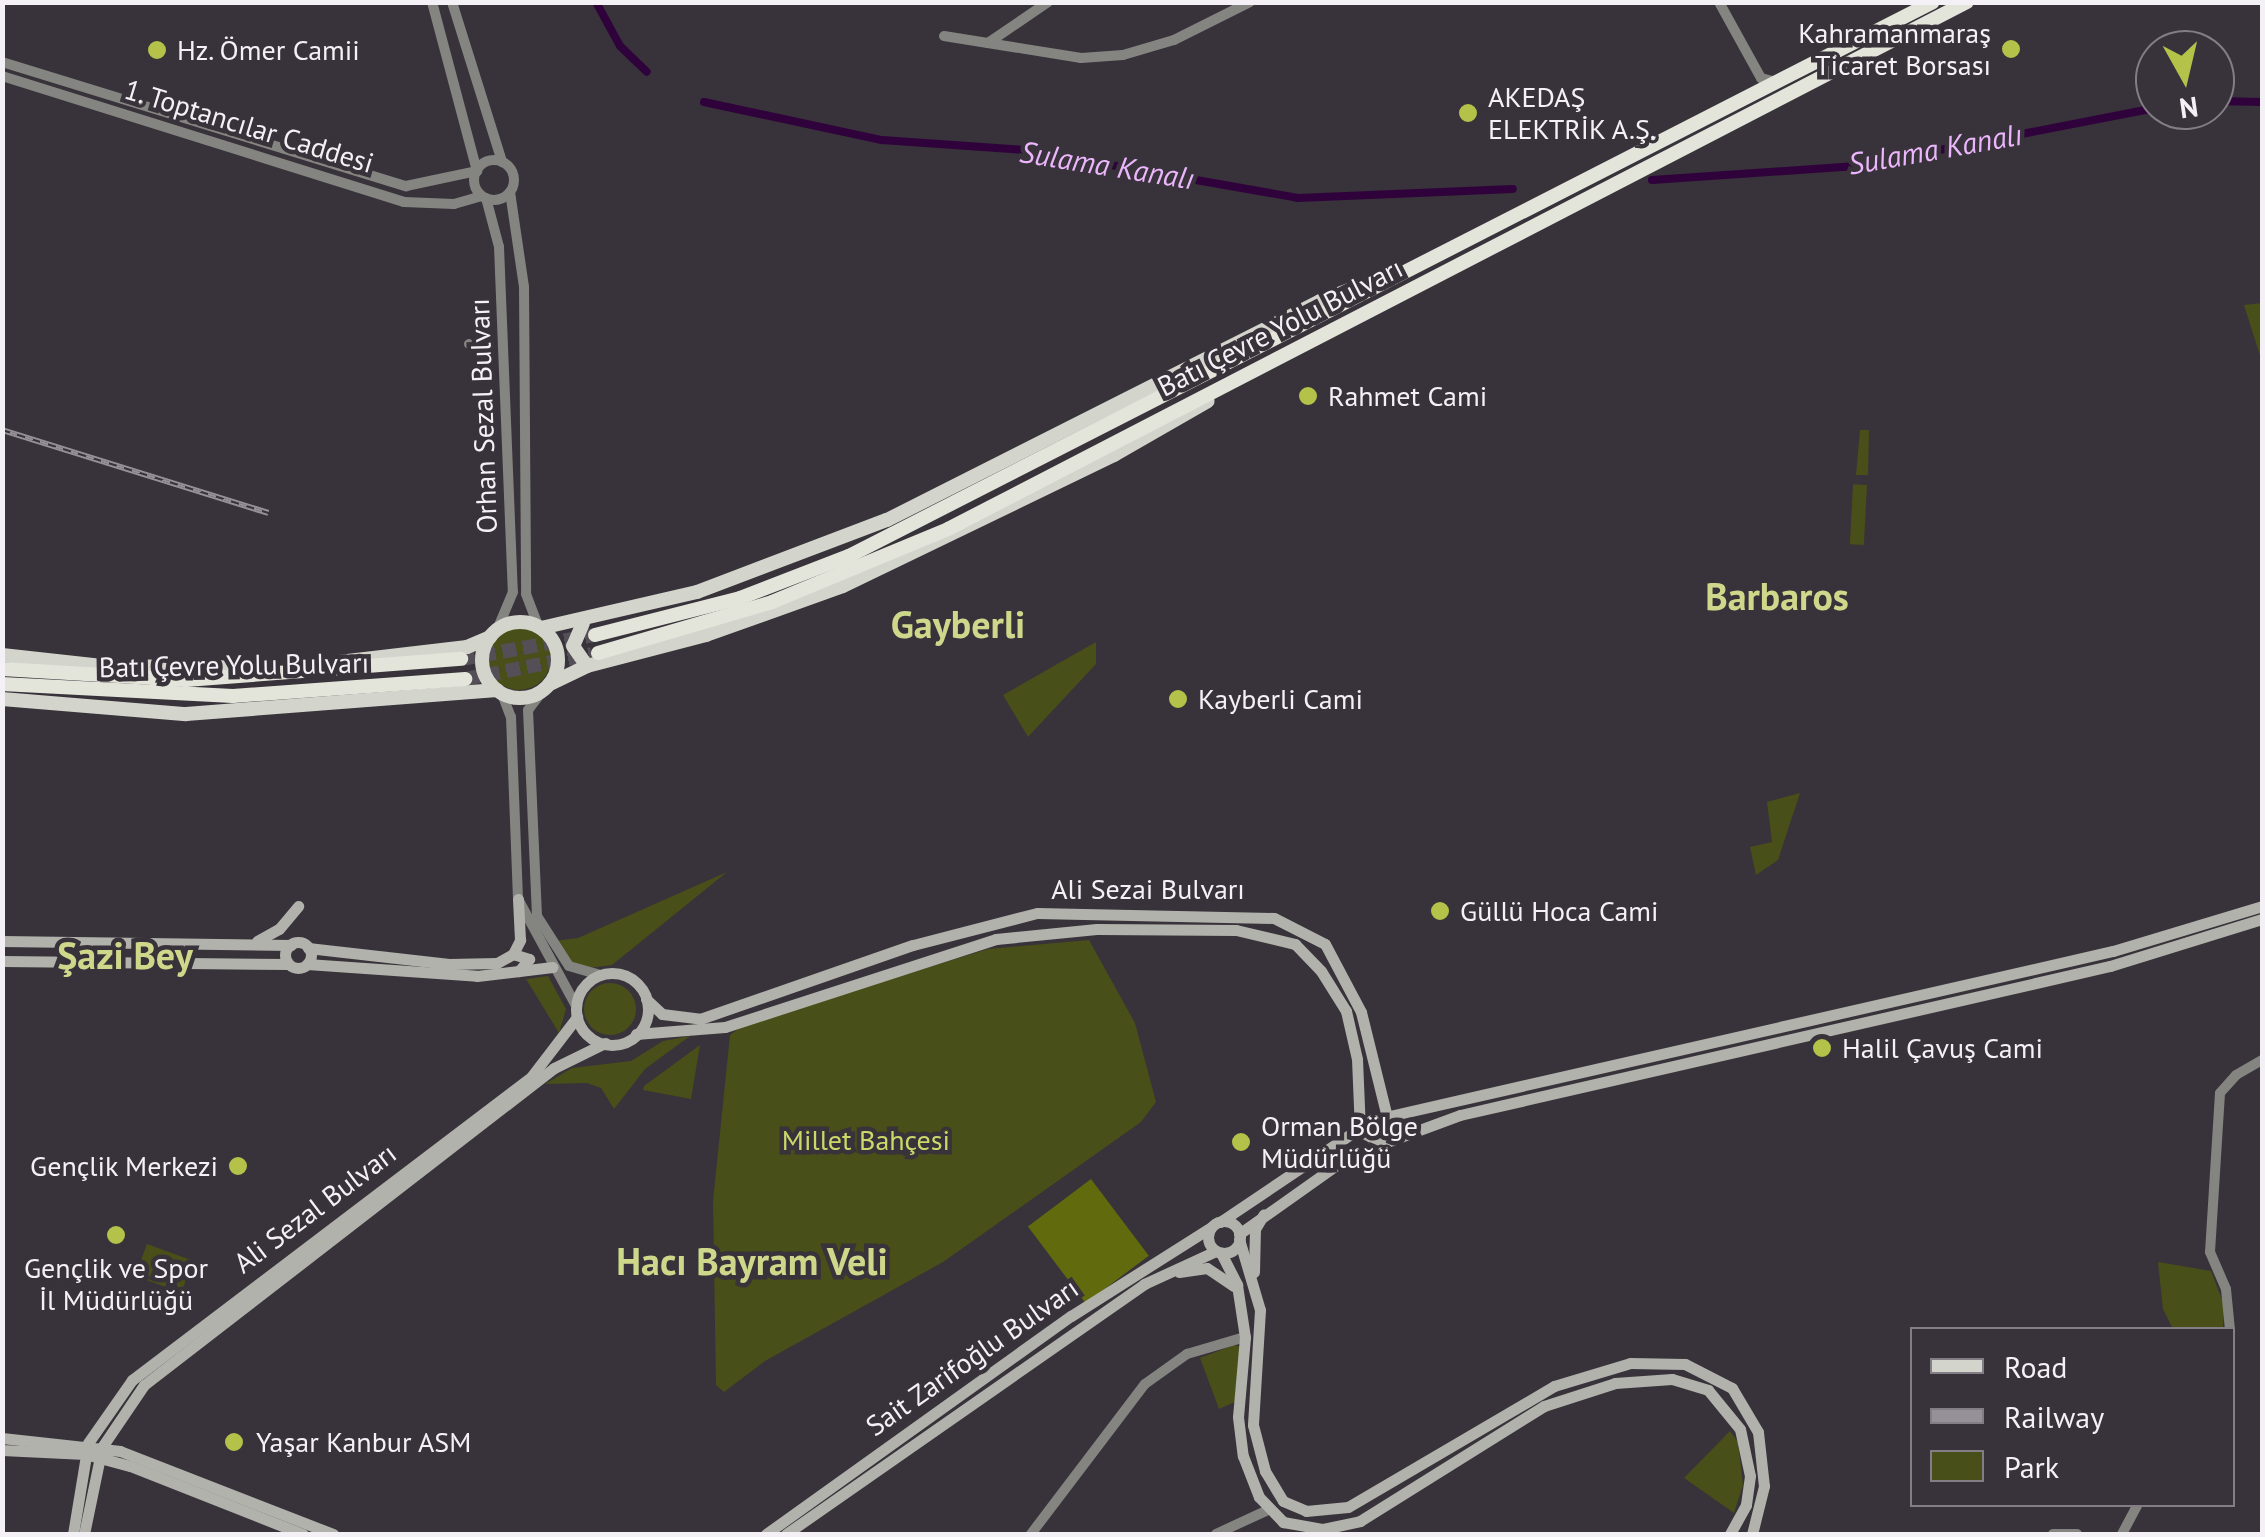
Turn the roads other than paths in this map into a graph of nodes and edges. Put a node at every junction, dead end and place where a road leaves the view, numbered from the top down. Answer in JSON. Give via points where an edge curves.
{"nodes":[{"id":1,"x":432,"y":2,"type":"edge"},
{"id":2,"x":452,"y":2,"type":"edge"},
{"id":3,"x":1048,"y":2,"type":"edge"},
{"id":4,"x":1250,"y":2,"type":"edge"},
{"id":5,"x":1719,"y":2,"type":"edge"},
{"id":6,"x":1933,"y":2,"type":"edge"},
{"id":7,"x":1966,"y":2,"type":"edge"},
{"id":8,"x":944,"y":36,"type":"dead end"},
{"id":9,"x":988,"y":43,"type":"junction"},
{"id":10,"x":2,"y":62,"type":"edge"},
{"id":11,"x":2,"y":76,"type":"edge"},
{"id":12,"x":1782,"y":81,"type":"junction"},
{"id":13,"x":502,"y":162,"type":"junction"},
{"id":14,"x":477,"y":171,"type":"junction"},
{"id":15,"x":406,"y":186,"type":"junction"},
{"id":16,"x":510,"y":192,"type":"junction"},
{"id":17,"x":484,"y":197,"type":"junction"},
{"id":18,"x":404,"y":202,"type":"junction"},
{"id":19,"x":1405,"y":269,"type":"junction"},
{"id":20,"x":1241,"y":374,"type":"junction"},
{"id":21,"x":583,"y":622,"type":"junction"},
{"id":22,"x":539,"y":627,"type":"junction"},
{"id":23,"x":494,"y":633,"type":"junction"},
{"id":24,"x":595,"y":636,"type":"tunnel mouth"},
{"id":25,"x":598,"y":653,"type":"tunnel mouth"},
{"id":26,"x":2,"y":655,"type":"edge"},
{"id":27,"x":460,"y":659,"type":"tunnel mouth"},
{"id":28,"x":587,"y":666,"type":"junction"},
{"id":29,"x":2,"y":668,"type":"edge"},
{"id":30,"x":465,"y":679,"type":"tunnel mouth"},
{"id":31,"x":2,"y":684,"type":"edge"},
{"id":32,"x":545,"y":689,"type":"junction"},
{"id":33,"x":499,"y":692,"type":"junction"},
{"id":34,"x":2,"y":699,"type":"edge"},
{"id":35,"x":518,"y":899,"type":"junction"},
{"id":36,"x":298,"y":906,"type":"dead end"},
{"id":37,"x":2262,"y":906,"type":"edge"},
{"id":38,"x":2262,"y":920,"type":"edge"},
{"id":39,"x":2,"y":941,"type":"edge"},
{"id":40,"x":250,"y":944,"type":"junction"},
{"id":41,"x":290,"y":945,"type":"junction"},
{"id":42,"x":308,"y":948,"type":"junction"},
{"id":43,"x":513,"y":954,"type":"junction"},
{"id":44,"x":2,"y":961,"type":"edge"},
{"id":45,"x":288,"y":964,"type":"junction"},
{"id":46,"x":307,"y":964,"type":"junction"},
{"id":47,"x":552,"y":966,"type":"junction"},
{"id":48,"x":515,"y":974,"type":"junction"},
{"id":49,"x":600,"y":975,"type":"junction"},
{"id":50,"x":646,"y":999,"type":"junction"},
{"id":51,"x":576,"y":1012,"type":"junction"},
{"id":52,"x":636,"y":1034,"type":"junction"},
{"id":53,"x":604,"y":1043,"type":"junction"},
{"id":54,"x":2262,"y":1060,"type":"edge"},
{"id":55,"x":1387,"y":1116,"type":"junction"},
{"id":56,"x":1360,"y":1131,"type":"junction"},
{"id":57,"x":1380,"y":1142,"type":"junction"},
{"id":58,"x":1271,"y":1206,"type":"junction"},
{"id":59,"x":1216,"y":1225,"type":"junction"},
{"id":60,"x":1239,"y":1237,"type":"junction"},
{"id":61,"x":1218,"y":1252,"type":"junction"},
{"id":62,"x":1156,"y":1278,"type":"junction"},
{"id":63,"x":1255,"y":1292,"type":"junction"},
{"id":64,"x":1240,"y":1297,"type":"junction"},
{"id":65,"x":2230,"y":1327,"type":"edge"},
{"id":66,"x":1246,"y":1337,"type":"junction"},
{"id":67,"x":2,"y":1438,"type":"edge"},
{"id":68,"x":86,"y":1448,"type":"junction"},
{"id":69,"x":2,"y":1450,"type":"edge"},
{"id":70,"x":100,"y":1452,"type":"junction"},
{"id":71,"x":2136,"y":1507,"type":"edge"},
{"id":72,"x":1268,"y":1510,"type":"junction"},
{"id":73,"x":73,"y":1534,"type":"edge"},
{"id":74,"x":84,"y":1534,"type":"edge"},
{"id":75,"x":303,"y":1534,"type":"edge"},
{"id":76,"x":333,"y":1534,"type":"edge"},
{"id":77,"x":766,"y":1534,"type":"edge"},
{"id":78,"x":786,"y":1534,"type":"edge"},
{"id":79,"x":1031,"y":1534,"type":"edge"},
{"id":80,"x":1216,"y":1534,"type":"edge"},
{"id":81,"x":1730,"y":1534,"type":"edge"},
{"id":82,"x":1752,"y":1534,"type":"edge"},
{"id":83,"x":2053,"y":1534,"type":"edge"},
{"id":84,"x":2077,"y":1534,"type":"edge"},
{"id":85,"x":2122,"y":1534,"type":"edge"}],
"edges":[{"from":1,"to":14,"type":"street","name":"Orhan Sezal Bulvarı"},
{"from":2,"to":13,"type":"street","name":"Orhan Sezal Bulvarı"},
{"from":3,"to":9,"type":"street"},
{"from":4,"to":9,"type":"street","via":[[1174,40],[1123,56],[1081,58]]},
{"from":5,"to":12,"type":"street","via":[[1761,78]]},
{"from":6,"to":12,"type":"highway","name":"Batı Çevre Yolu Bulvarı"},
{"from":7,"to":20,"type":"highway","name":"Batı Çevre Yolu Bulvarı"},
{"from":8,"to":9,"type":"street"},
{"from":10,"to":15,"type":"street","name":"1. Toptancılar Caddesi"},
{"from":11,"to":18,"type":"street","name":"1. Toptancılar Caddesi"},
{"from":12,"to":19,"type":"highway","name":"Batı Çevre Yolu Bulvarı"},
{"from":13,"to":14,"type":"street"},
{"from":13,"to":16,"type":"street","name":"Orhan Sezal Bulvarı","via":[[513,175]]},
{"from":14,"to":15,"type":"street","name":"1. Toptancılar Caddesi"},
{"from":14,"to":17,"type":"street","name":"Orhan Sezal Bulvarı"},
{"from":15,"to":18,"type":"street"},
{"from":16,"to":17,"type":"street"},
{"from":16,"to":22,"type":"street","name":"Orhan Sezal Bulvarı","via":[[524,286],[526,594]]},
{"from":17,"to":18,"type":"street","name":"1. Toptancılar Caddesi","via":[[454,204]]},
{"from":17,"to":23,"type":"street","name":"Orhan Sezal Bulvarı","via":[[499,247],[513,592]]},
{"from":19,"to":21,"type":"main road","via":[[1320,300],[887,520],[697,592]]},
{"from":19,"to":24,"type":"highway","name":"Batı Çevre Yolu Bulvarı","via":[[850,556],[740,598]]},
{"from":20,"to":25,"type":"highway","name":"Batı Çevre Yolu Bulvarı","via":[[1008,499],[869,564],[772,602]]},
{"from":20,"to":28,"type":"main road","via":[[1220,394],[1114,455],[927,550],[778,612]]},
{"from":21,"to":22,"type":"main road"},
{"from":21,"to":28,"type":"main road","via":[[573,646]]},
{"from":22,"to":23,"type":"main road","via":[[517,622]]},
{"from":22,"to":32,"type":"main road","via":[[558,652]]},
{"from":23,"to":26,"type":"main road","via":[[466,647],[273,668],[104,666]]},
{"from":23,"to":33,"type":"main road","via":[[482,667]]},
{"from":27,"to":29,"type":"highway","name":"Batı Çevre Yolu Bulvarı","via":[[186,680]]},
{"from":28,"to":32,"type":"main road"},
{"from":30,"to":31,"type":"highway","name":"Batı Çevre Yolu Bulvarı","via":[[233,696]]},
{"from":32,"to":33,"type":"main road","via":[[521,698]]},
{"from":32,"to":49,"type":"street","via":[[528,710],[527,729],[537,916],[569,966]]},
{"from":33,"to":34,"type":"main road","via":[[186,714]]},
{"from":33,"to":35,"type":"street","via":[[511,717]]},
{"from":35,"to":43,"type":"main road","via":[[520,940]]},
{"from":35,"to":47,"type":"street"},
{"from":36,"to":40,"type":"main road","via":[[279,929]]},
{"from":37,"to":55,"type":"main road","name":"Sait Zarifoğlu Bulvarı","via":[[2113,951]]},
{"from":38,"to":57,"type":"main road","name":"Sait Zarifoğlu Bulvarı","via":[[2110,966],[1460,1115]]},
{"from":39,"to":40,"type":"main road"},
{"from":40,"to":41,"type":"main road"},
{"from":41,"to":42,"type":"main road"},
{"from":41,"to":45,"type":"main road"},
{"from":42,"to":43,"type":"main road","via":[[449,964],[496,963]]},
{"from":42,"to":46,"type":"main road"},
{"from":43,"to":48,"type":"main road","via":[[529,959]]},
{"from":44,"to":45,"type":"main road"},
{"from":45,"to":46,"type":"main road"},
{"from":46,"to":48,"type":"main road"},
{"from":47,"to":48,"type":"main road"},
{"from":47,"to":51,"type":"street"},
{"from":49,"to":50,"type":"main road","via":[[627,976]]},
{"from":49,"to":51,"type":"main road","via":[[584,985]]},
{"from":50,"to":52,"type":"main road","via":[[647,1017]]},
{"from":50,"to":55,"type":"main road","name":"Ali Sezai Bulvarı","via":[[662,1014],[700,1019],[913,945],[1037,914],[1274,918],[1307,930],[1344,975],[1361,1012]]},
{"from":51,"to":53,"type":"main road","via":[[589,1036]]},
{"from":51,"to":68,"type":"main road","name":"Ali Sezal Bulvarı","via":[[531,1077],[132,1380]]},
{"from":52,"to":53,"type":"main road"},
{"from":52,"to":56,"type":"main road","name":"Ali Sezai Bulvarı","via":[[725,1026],[996,938],[1097,929],[1236,930],[1295,944],[1322,971],[1346,1012],[1357,1060]]},
{"from":53,"to":70,"type":"main road","name":"Ali Sezal Bulvarı","via":[[554,1068],[144,1386]]},
{"from":54,"to":65,"type":"street","via":[[2220,1093],[2210,1252],[2226,1288]]},
{"from":55,"to":56,"type":"main road","name":"Sait Zarifoğlu Bulvarı"},
{"from":55,"to":57,"type":"main road","name":"Ali Sezai Bulvarı"},
{"from":56,"to":57,"type":"main road"},
{"from":56,"to":59,"type":"main road","name":"Sait Zarifoğlu Bulvarı"},
{"from":57,"to":58,"type":"main road","name":"Sait Zarifoğlu Bulvarı"},
{"from":58,"to":60,"type":"main road","name":"Sait Zarifoğlu Bulvarı"},
{"from":58,"to":63,"type":"main road","via":[[1255,1229]]},
{"from":59,"to":60,"type":"main road"},
{"from":59,"to":61,"type":"main road","via":[[1209,1243]]},
{"from":59,"to":77,"type":"main road","name":"Sait Zarifoğlu Bulvarı","via":[[1056,1326]]},
{"from":60,"to":61,"type":"main road","name":"Sait Zarifoğlu Bulvarı"},
{"from":60,"to":63,"type":"main road"},
{"from":61,"to":62,"type":"main road","name":"Sait Zarifoğlu Bulvarı"},
{"from":61,"to":64,"type":"main road"},
{"from":62,"to":64,"type":"main road","via":[[1207,1268],[1232,1283]]},
{"from":62,"to":78,"type":"main road","name":"Sait Zarifoğlu Bulvarı"},
{"from":63,"to":82,"type":"main road","via":[[1261,1352],[1253,1426],[1270,1482],[1283,1501],[1306,1510],[1348,1508],[1554,1386],[1630,1363],[1685,1364],[1732,1388],[1758,1432],[1764,1486]]},
{"from":64,"to":66,"type":"main road"},
{"from":66,"to":72,"type":"main road","via":[[1238,1416],[1243,1456]]},
{"from":66,"to":79,"type":"street","via":[[1187,1354],[1145,1384]]},
{"from":67,"to":68,"type":"main road"},
{"from":68,"to":69,"type":"main road"},
{"from":68,"to":70,"type":"main road"},
{"from":68,"to":73,"type":"main road"},
{"from":70,"to":74,"type":"main road"},
{"from":70,"to":75,"type":"main road"},
{"from":70,"to":76,"type":"main road","via":[[185,1472]]},
{"from":71,"to":85,"type":"street"},
{"from":72,"to":80,"type":"street"},
{"from":72,"to":81,"type":"main road","via":[[1302,1529],[1360,1521],[1544,1406],[1615,1382],[1672,1379],[1708,1390],[1740,1430],[1750,1476],[1746,1505]]},
{"from":83,"to":84,"type":"street"}]}
